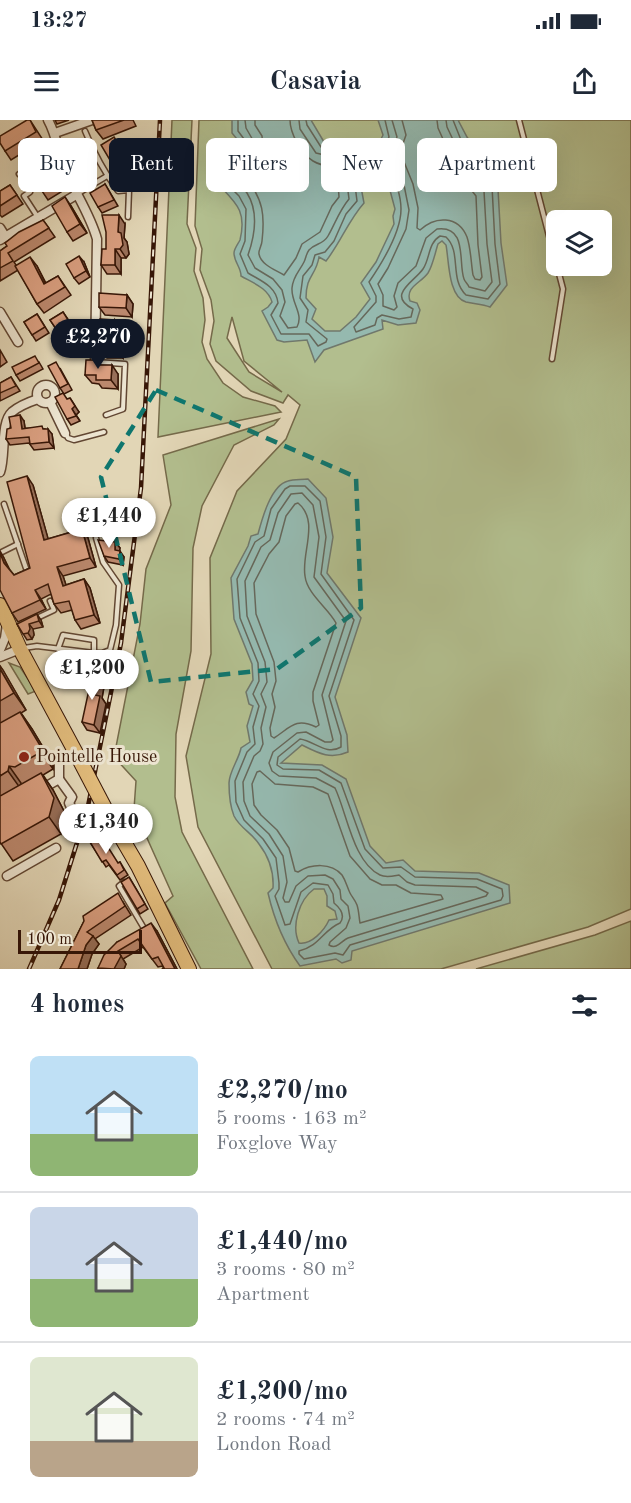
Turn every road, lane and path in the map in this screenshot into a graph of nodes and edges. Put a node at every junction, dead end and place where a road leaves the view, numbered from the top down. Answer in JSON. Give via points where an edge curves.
{"nodes":[{"id":1,"x":48,"y":120,"type":"edge"},
{"id":2,"x":92,"y":120,"type":"edge"},
{"id":3,"x":519,"y":120,"type":"edge"},
{"id":4,"x":85,"y":131,"type":"dead end"},
{"id":5,"x":56,"y":133,"type":"junction"},
{"id":6,"x":57,"y":138,"type":"edge"},
{"id":7,"x":107,"y":176,"type":"junction"},
{"id":8,"x":30,"y":192,"type":"dead end"},
{"id":9,"x":75,"y":192,"type":"edge"},
{"id":10,"x":76,"y":195,"type":"junction"},
{"id":11,"x":38,"y":217,"type":"junction"},
{"id":12,"x":128,"y":217,"type":"dead end"},
{"id":13,"x":546,"y":222,"type":"edge"},
{"id":14,"x":2,"y":235,"type":"edge"},
{"id":15,"x":560,"y":276,"type":"edge"},
{"id":16,"x":0,"y":312,"type":"edge"},
{"id":17,"x":18,"y":342,"type":"dead end"},
{"id":18,"x":552,"y":359,"type":"dead end"},
{"id":19,"x":95,"y":362,"type":"joint"},
{"id":20,"x":38,"y":399,"type":"junction"},
{"id":21,"x":50,"y":402,"type":"junction"},
{"id":22,"x":106,"y":415,"type":"dead end"},
{"id":23,"x":104,"y":432,"type":"dead end"},
{"id":24,"x":65,"y":434,"type":"joint"},
{"id":25,"x":0,"y":472,"type":"edge"},
{"id":26,"x":4,"y":504,"type":"dead end"},
{"id":27,"x":96,"y":538,"type":"edge"},
{"id":28,"x":18,"y":544,"type":"junction"},
{"id":29,"x":0,"y":553,"type":"edge"},
{"id":30,"x":28,"y":576,"type":"edge"},
{"id":31,"x":50,"y":601,"type":"edge"},
{"id":32,"x":0,"y":605,"type":"edge"},
{"id":33,"x":28,"y":622,"type":"edge"},
{"id":34,"x":12,"y":626,"type":"junction"},
{"id":35,"x":20,"y":649,"type":"junction"},
{"id":36,"x":58,"y":649,"type":"junction"},
{"id":37,"x":0,"y":650,"type":"edge"},
{"id":38,"x":94,"y":653,"type":"junction"},
{"id":39,"x":0,"y":657,"type":"edge"},
{"id":40,"x":59,"y":765,"type":"dead end"},
{"id":41,"x":59,"y":779,"type":"junction"},
{"id":42,"x":29,"y":796,"type":"edge"},
{"id":43,"x":73,"y":811,"type":"dead end"},
{"id":44,"x":56,"y":848,"type":"dead end"},
{"id":45,"x":7,"y":876,"type":"dead end"},
{"id":46,"x":129,"y":879,"type":"edge"},
{"id":47,"x":155,"y":926,"type":"junction"},
{"id":48,"x":135,"y":936,"type":"edge"},
{"id":49,"x":189,"y":969,"type":"edge"}],
"edges":[{"from":1,"to":5,"type":"street"},
{"from":2,"to":5,"type":"street"},
{"from":3,"to":13,"type":"lane"},
{"from":4,"to":7,"type":"lane"},
{"from":5,"to":6,"type":"street"},
{"from":7,"to":10,"type":"lane"},
{"from":7,"to":12,"type":"lane","via":[[118,191],[129,190]]},
{"from":8,"to":11,"type":"lane","via":[[24,196]]},
{"from":9,"to":10,"type":"street"},
{"from":10,"to":11,"type":"street"},
{"from":10,"to":19,"type":"street","via":[[92,220],[98,239]]},
{"from":11,"to":14,"type":"street"},
{"from":15,"to":18,"type":"lane","via":[[563,289]]},
{"from":16,"to":17,"type":"street"},
{"from":19,"to":22,"type":"lane","via":[[125,364],[123,409]]},
{"from":20,"to":21,"type":"street"},
{"from":20,"to":21,"type":"street","via":[[40,388],[48,386],[54,395]]},
{"from":20,"to":25,"type":"street","via":[[18,408],[8,418]]},
{"from":21,"to":24,"type":"street"},
{"from":23,"to":24,"type":"lane","via":[[74,440]]},
{"from":26,"to":28,"type":"lane"},
{"from":27,"to":38,"type":"lane","via":[[103,562],[119,585],[110,650]]},
{"from":28,"to":29,"type":"lane"},
{"from":28,"to":30,"type":"lane"},
{"from":31,"to":33,"type":"lane","via":[[54,610]]},
{"from":32,"to":34,"type":"main road"},
{"from":34,"to":35,"type":"main road"},
{"from":34,"to":37,"type":"street"},
{"from":35,"to":36,"type":"lane"},
{"from":35,"to":39,"type":"street"},
{"from":35,"to":47,"type":"main road","bridge":true,"via":[[138,866]]},
{"from":36,"to":38,"type":"lane"},
{"from":36,"to":38,"type":"lane","via":[[63,635],[94,640]]},
{"from":40,"to":41,"type":"street"},
{"from":41,"to":42,"type":"street"},
{"from":41,"to":43,"type":"street","via":[[72,797],[69,803]]},
{"from":44,"to":45,"type":"street"},
{"from":46,"to":47,"type":"lane","via":[[119,886]]},
{"from":47,"to":48,"type":"street"},
{"from":47,"to":49,"type":"main road"}]}
